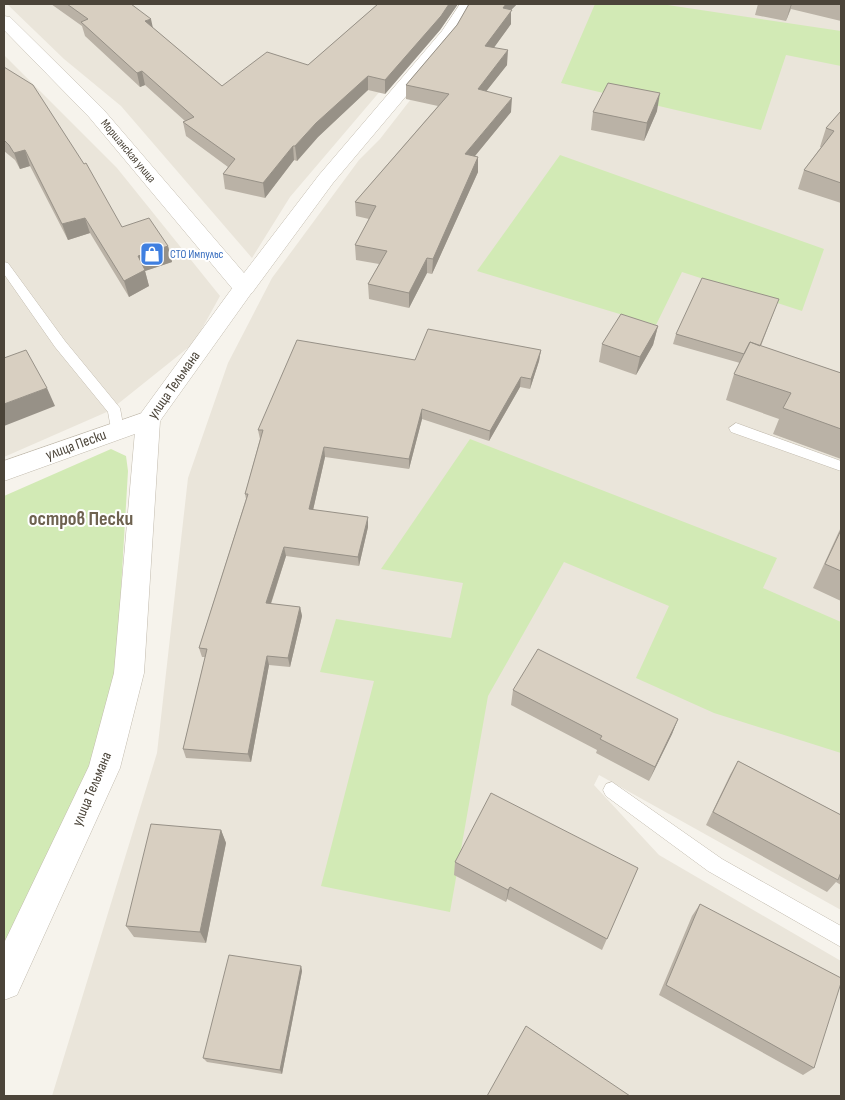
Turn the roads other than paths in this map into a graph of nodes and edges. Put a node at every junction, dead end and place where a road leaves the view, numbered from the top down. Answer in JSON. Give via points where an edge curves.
{"nodes":[{"id":1,"x":468,"y":4,"type":"edge"},
{"id":2,"x":4,"y":22,"type":"edge"},
{"id":3,"x":4,"y":266,"type":"edge"},
{"id":4,"x":244,"y":288,"type":"junction"},
{"id":5,"x":148,"y":420,"type":"junction"},
{"id":6,"x":736,"y":428,"type":"dead end"},
{"id":7,"x":117,"y":430,"type":"junction"},
{"id":8,"x":841,"y":466,"type":"edge"},
{"id":9,"x":4,"y":471,"type":"edge"},
{"id":10,"x":612,"y":790,"type":"dead end"},
{"id":11,"x":841,"y":937,"type":"edge"},
{"id":12,"x":4,"y":982,"type":"edge"}],
"edges":[{"from":1,"to":4,"type":"street","name":"улица Тельмана","via":[[449,34],[326,179]]},
{"from":2,"to":4,"type":"street","name":"Моршанская улица","via":[[96,113]]},
{"from":3,"to":7,"type":"lane","via":[[60,344],[115,411]]},
{"from":4,"to":5,"type":"street","name":"улица Тельмана"},
{"from":5,"to":7,"type":"street","name":"улица Пески"},
{"from":5,"to":12,"type":"street","name":"улица Тельмана","via":[[130,673],[104,768]]},
{"from":6,"to":8,"type":"lane"},
{"from":7,"to":9,"type":"street","name":"улица Пески"},
{"from":10,"to":11,"type":"lane","via":[[715,866]]}]}
